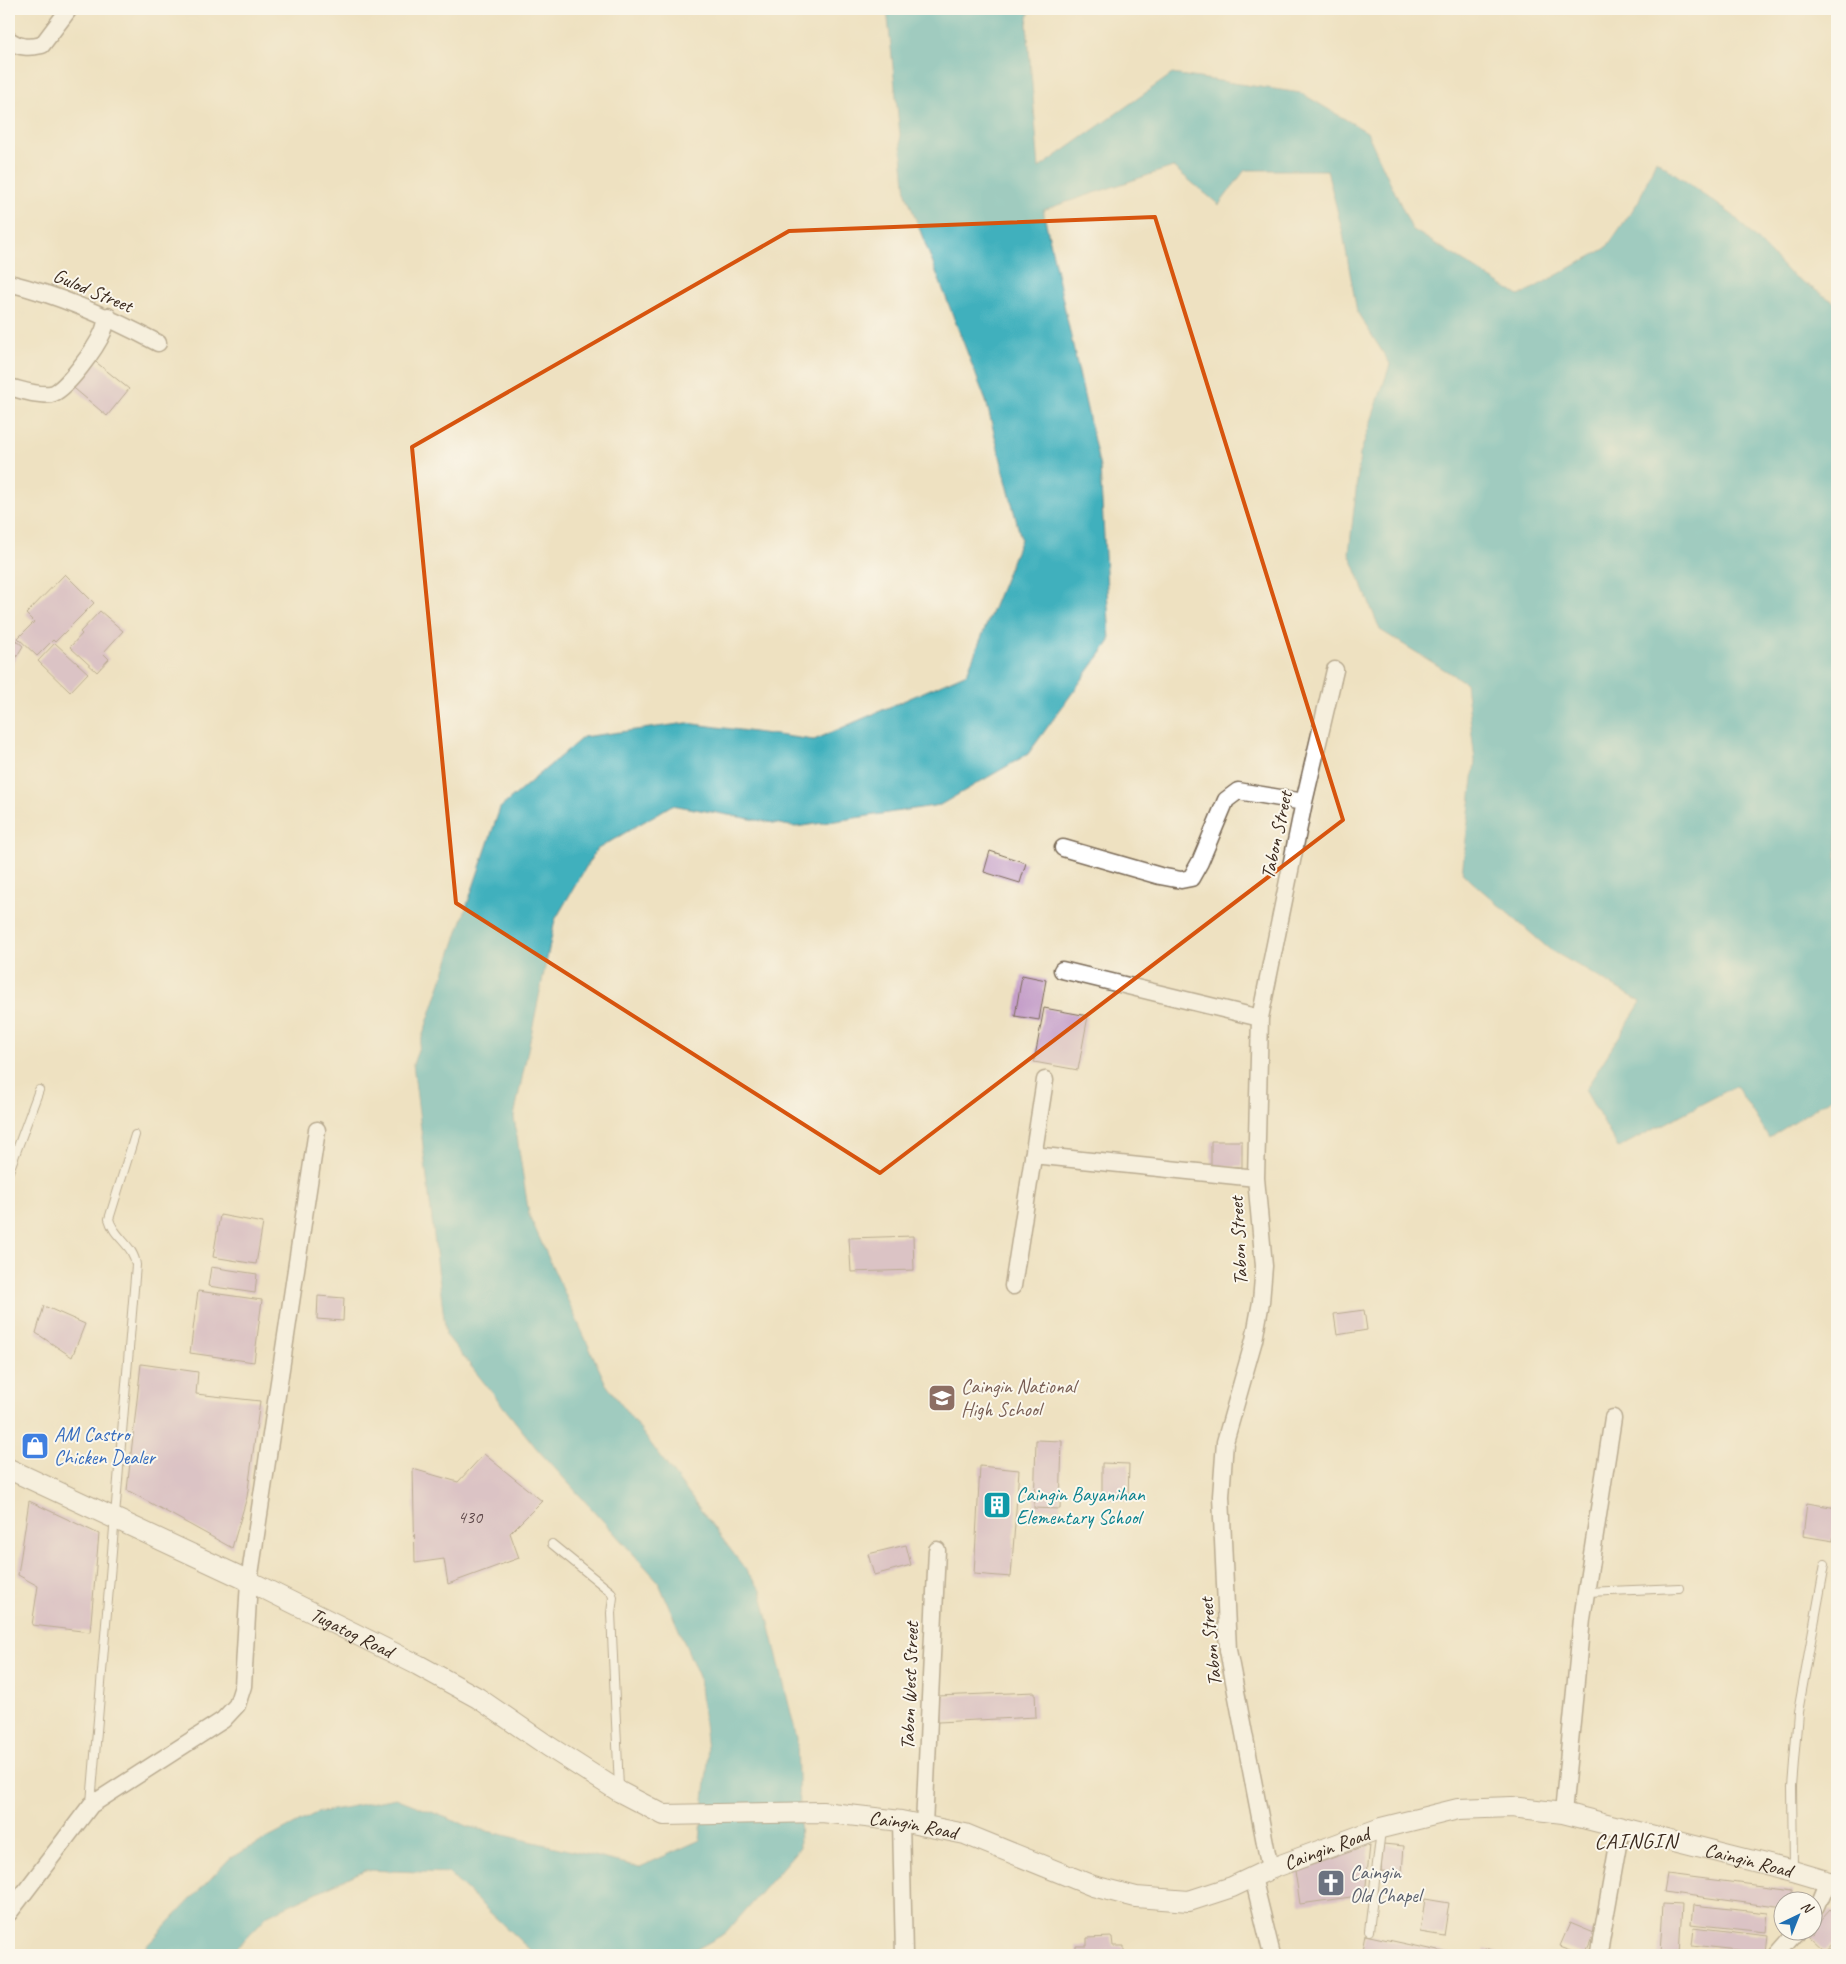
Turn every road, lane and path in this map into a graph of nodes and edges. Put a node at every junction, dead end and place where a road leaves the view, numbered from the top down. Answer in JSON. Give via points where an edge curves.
{"nodes":[{"id":1,"x":69,"y":9,"type":"edge"},
{"id":2,"x":9,"y":40,"type":"edge"},
{"id":3,"x":9,"y":283,"type":"edge"},
{"id":4,"x":108,"y":316,"type":"junction"},
{"id":5,"x":158,"y":343,"type":"dead end"},
{"id":6,"x":9,"y":387,"type":"edge"},
{"id":7,"x":1335,"y":670,"type":"dead end"},
{"id":8,"x":1304,"y":802,"type":"junction"},
{"id":9,"x":1063,"y":848,"type":"dead end"},
{"id":10,"x":1062,"y":970,"type":"dead end"},
{"id":11,"x":1260,"y":1018,"type":"junction"},
{"id":12,"x":1045,"y":1080,"type":"dead end"},
{"id":13,"x":39,"y":1090,"type":"dead end"},
{"id":14,"x":317,"y":1130,"type":"dead end"},
{"id":15,"x":136,"y":1135,"type":"dead end"},
{"id":16,"x":1033,"y":1155,"type":"junction"},
{"id":17,"x":9,"y":1171,"type":"edge"},
{"id":18,"x":1256,"y":1178,"type":"junction"},
{"id":19,"x":1013,"y":1286,"type":"dead end"},
{"id":20,"x":1613,"y":1418,"type":"dead end"},
{"id":21,"x":9,"y":1469,"type":"edge"},
{"id":22,"x":116,"y":1518,"type":"junction"},
{"id":23,"x":552,"y":1544,"type":"dead end"},
{"id":24,"x":937,"y":1550,"type":"dead end"},
{"id":25,"x":1825,"y":1564,"type":"dead end"},
{"id":26,"x":249,"y":1581,"type":"junction"},
{"id":27,"x":1679,"y":1588,"type":"dead end"},
{"id":28,"x":1587,"y":1592,"type":"junction"},
{"id":29,"x":620,"y":1792,"type":"junction"},
{"id":30,"x":91,"y":1806,"type":"junction"},
{"id":31,"x":1563,"y":1813,"type":"junction"},
{"id":32,"x":682,"y":1816,"type":"joint"},
{"id":33,"x":901,"y":1821,"type":"junction"},
{"id":34,"x":924,"y":1825,"type":"junction"},
{"id":35,"x":1381,"y":1828,"type":"junction"},
{"id":36,"x":1621,"y":1828,"type":"junction"},
{"id":37,"x":1793,"y":1871,"type":"junction"},
{"id":38,"x":1262,"y":1873,"type":"junction"},
{"id":39,"x":1832,"y":1883,"type":"edge"},
{"id":40,"x":1824,"y":1896,"type":"edge"},
{"id":41,"x":9,"y":1913,"type":"edge"},
{"id":42,"x":1369,"y":1931,"type":"dead end"},
{"id":43,"x":1789,"y":1942,"type":"edge"},
{"id":44,"x":1599,"y":1952,"type":"dead end"},
{"id":45,"x":904,"y":1955,"type":"edge"},
{"id":46,"x":1272,"y":1955,"type":"edge"},
{"id":47,"x":1778,"y":1955,"type":"edge"}],
"edges":[{"from":1,"to":2,"type":"street","via":[[42,45],[27,48]]},
{"from":3,"to":4,"type":"street","name":"Gulod Street"},
{"from":4,"to":5,"type":"street","name":"Gulod Street"},
{"from":4,"to":6,"type":"street","via":[[93,349],[62,389],[54,394],[41,395]]},
{"from":7,"to":8,"type":"street","name":"Tabon Street"},
{"from":8,"to":9,"type":"street","via":[[1238,791],[1226,800],[1191,878],[1181,880]]},
{"from":8,"to":11,"type":"street","name":"Tabon Street"},
{"from":10,"to":11,"type":"street"},
{"from":11,"to":18,"type":"street","name":"Tabon Street"},
{"from":12,"to":16,"type":"street"},
{"from":13,"to":17,"type":"lane"},
{"from":14,"to":26,"type":"street"},
{"from":15,"to":22,"type":"lane","via":[[109,1219],[115,1233],[135,1255],[136,1264]]},
{"from":16,"to":18,"type":"street"},
{"from":16,"to":19,"type":"street"},
{"from":18,"to":38,"type":"street","name":"Tabon Street","via":[[1264,1266],[1261,1302],[1254,1340],[1225,1442],[1221,1496],[1228,1650]]},
{"from":20,"to":28,"type":"street"},
{"from":21,"to":22,"type":"street","name":"Tugatog Road"},
{"from":22,"to":26,"type":"street","name":"Tugatog Road"},
{"from":22,"to":30,"type":"lane"},
{"from":23,"to":29,"type":"lane","via":[[613,1597],[611,1613]]},
{"from":24,"to":34,"type":"street","name":"Tabon West Street"},
{"from":25,"to":37,"type":"lane","via":[[1798,1712],[1792,1787]]},
{"from":26,"to":29,"type":"street","name":"Tugatog Road","via":[[478,1698]]},
{"from":26,"to":30,"type":"street","via":[[243,1686],[237,1705],[223,1720]]},
{"from":27,"to":28,"type":"lane"},
{"from":28,"to":31,"type":"street"},
{"from":29,"to":32,"type":"street","name":"Tugatog Road","via":[[664,1815]]},
{"from":30,"to":41,"type":"street"},
{"from":31,"to":35,"type":"street","name":"Caingin Road","via":[[1512,1807],[1458,1809]]},
{"from":31,"to":36,"type":"street","name":"Caingin Road"},
{"from":32,"to":33,"type":"street","name":"Caingin Road","via":[[822,1812]]},
{"from":33,"to":34,"type":"street","name":"Caingin Road"},
{"from":33,"to":45,"type":"street"},
{"from":34,"to":38,"type":"street","name":"Caingin Road","via":[[965,1834],[1093,1886],[1136,1897],[1189,1901]]},
{"from":35,"to":38,"type":"street","name":"Caingin Road"},
{"from":35,"to":42,"type":"lane"},
{"from":36,"to":37,"type":"street","name":"Caingin Road"},
{"from":36,"to":44,"type":"street"},
{"from":37,"to":39,"type":"street","name":"Caingin Road"},
{"from":38,"to":46,"type":"street","name":"Tabon Street"},
{"from":39,"to":40,"type":"street"},
{"from":43,"to":47,"type":"street"}]}
